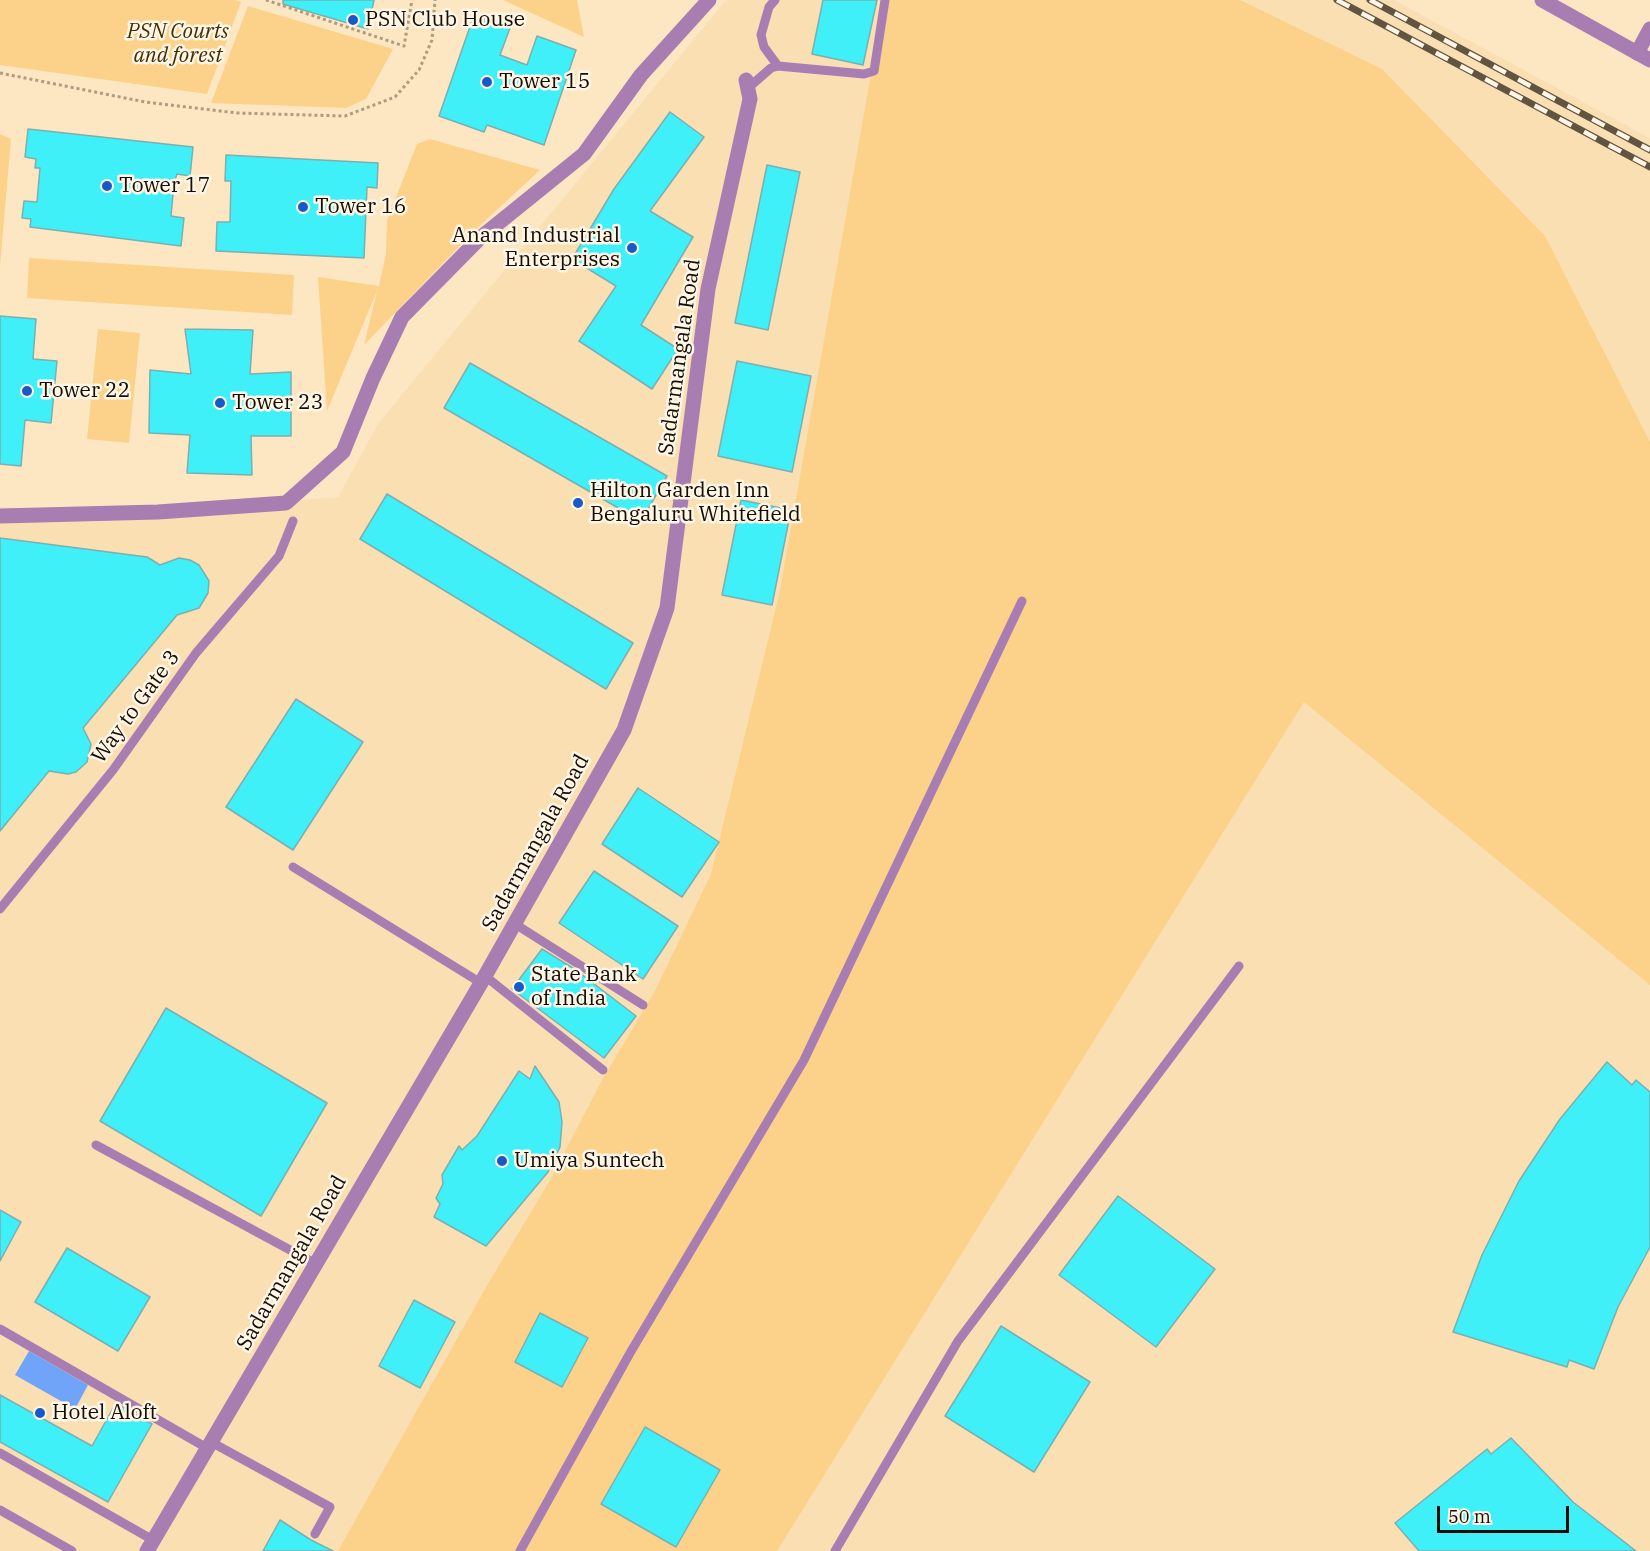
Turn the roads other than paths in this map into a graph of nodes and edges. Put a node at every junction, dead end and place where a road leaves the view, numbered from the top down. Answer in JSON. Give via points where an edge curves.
{"nodes":[{"id":1,"x":709,"y":0,"type":"edge"},
{"id":2,"x":775,"y":0,"type":"edge"},
{"id":3,"x":885,"y":0,"type":"edge"},
{"id":4,"x":1542,"y":0,"type":"edge"},
{"id":5,"x":1650,"y":29,"type":"edge"},
{"id":6,"x":1644,"y":57,"type":"edge"},
{"id":7,"x":778,"y":66,"type":"junction"},
{"id":8,"x":747,"y":84,"type":"joint"},
{"id":9,"x":0,"y":516,"type":"edge"},
{"id":10,"x":293,"y":521,"type":"dead end"},
{"id":11,"x":1022,"y":601,"type":"dead end"},
{"id":12,"x":293,"y":867,"type":"dead end"},
{"id":13,"x":0,"y":909,"type":"edge"},
{"id":14,"x":515,"y":924,"type":"junction"},
{"id":15,"x":1239,"y":966,"type":"dead end"},
{"id":16,"x":483,"y":980,"type":"junction"},
{"id":17,"x":643,"y":1005,"type":"dead end"},
{"id":18,"x":603,"y":1071,"type":"dead end"},
{"id":19,"x":96,"y":1145,"type":"dead end"},
{"id":20,"x":316,"y":1264,"type":"junction"},
{"id":21,"x":0,"y":1329,"type":"edge"},
{"id":22,"x":209,"y":1445,"type":"junction"},
{"id":23,"x":0,"y":1453,"type":"edge"},
{"id":24,"x":0,"y":1510,"type":"edge"},
{"id":25,"x":315,"y":1534,"type":"dead end"},
{"id":26,"x":150,"y":1545,"type":"edge"},
{"id":27,"x":72,"y":1551,"type":"edge"},
{"id":28,"x":520,"y":1551,"type":"edge"},
{"id":29,"x":835,"y":1551,"type":"edge"}],
"edges":[{"from":1,"to":9,"type":"street","via":[[641,75],[584,154],[480,238],[402,317],[343,452],[286,503],[158,512]]},
{"from":2,"to":7,"type":"lane","via":[[761,35],[764,47]]},
{"from":3,"to":7,"type":"lane","via":[[874,71],[864,74]]},
{"from":4,"to":6,"type":"street"},
{"from":5,"to":6,"type":"street"},
{"from":7,"to":8,"type":"lane"},
{"from":8,"to":14,"type":"street","name":"Sadarmangala Road","via":[[750,99],[708,289],[667,608],[624,730]]},
{"from":10,"to":13,"type":"lane","name":"Way to Gate 3","via":[[279,556],[196,653],[113,770]]},
{"from":11,"to":28,"type":"lane","via":[[804,1060],[630,1353]]},
{"from":12,"to":16,"type":"lane"},
{"from":14,"to":16,"type":"street","name":"Sadarmangala Road"},
{"from":14,"to":17,"type":"lane"},
{"from":15,"to":29,"type":"lane","via":[[958,1341]]},
{"from":16,"to":18,"type":"lane"},
{"from":16,"to":20,"type":"street","name":"Sadarmangala Road"},
{"from":19,"to":20,"type":"lane"},
{"from":20,"to":22,"type":"street","name":"Sadarmangala Road"},
{"from":21,"to":22,"type":"lane"},
{"from":22,"to":25,"type":"lane","via":[[330,1507]]},
{"from":22,"to":26,"type":"street","name":"Sadarmangala Road"},
{"from":23,"to":26,"type":"lane"},
{"from":24,"to":27,"type":"lane"}]}
